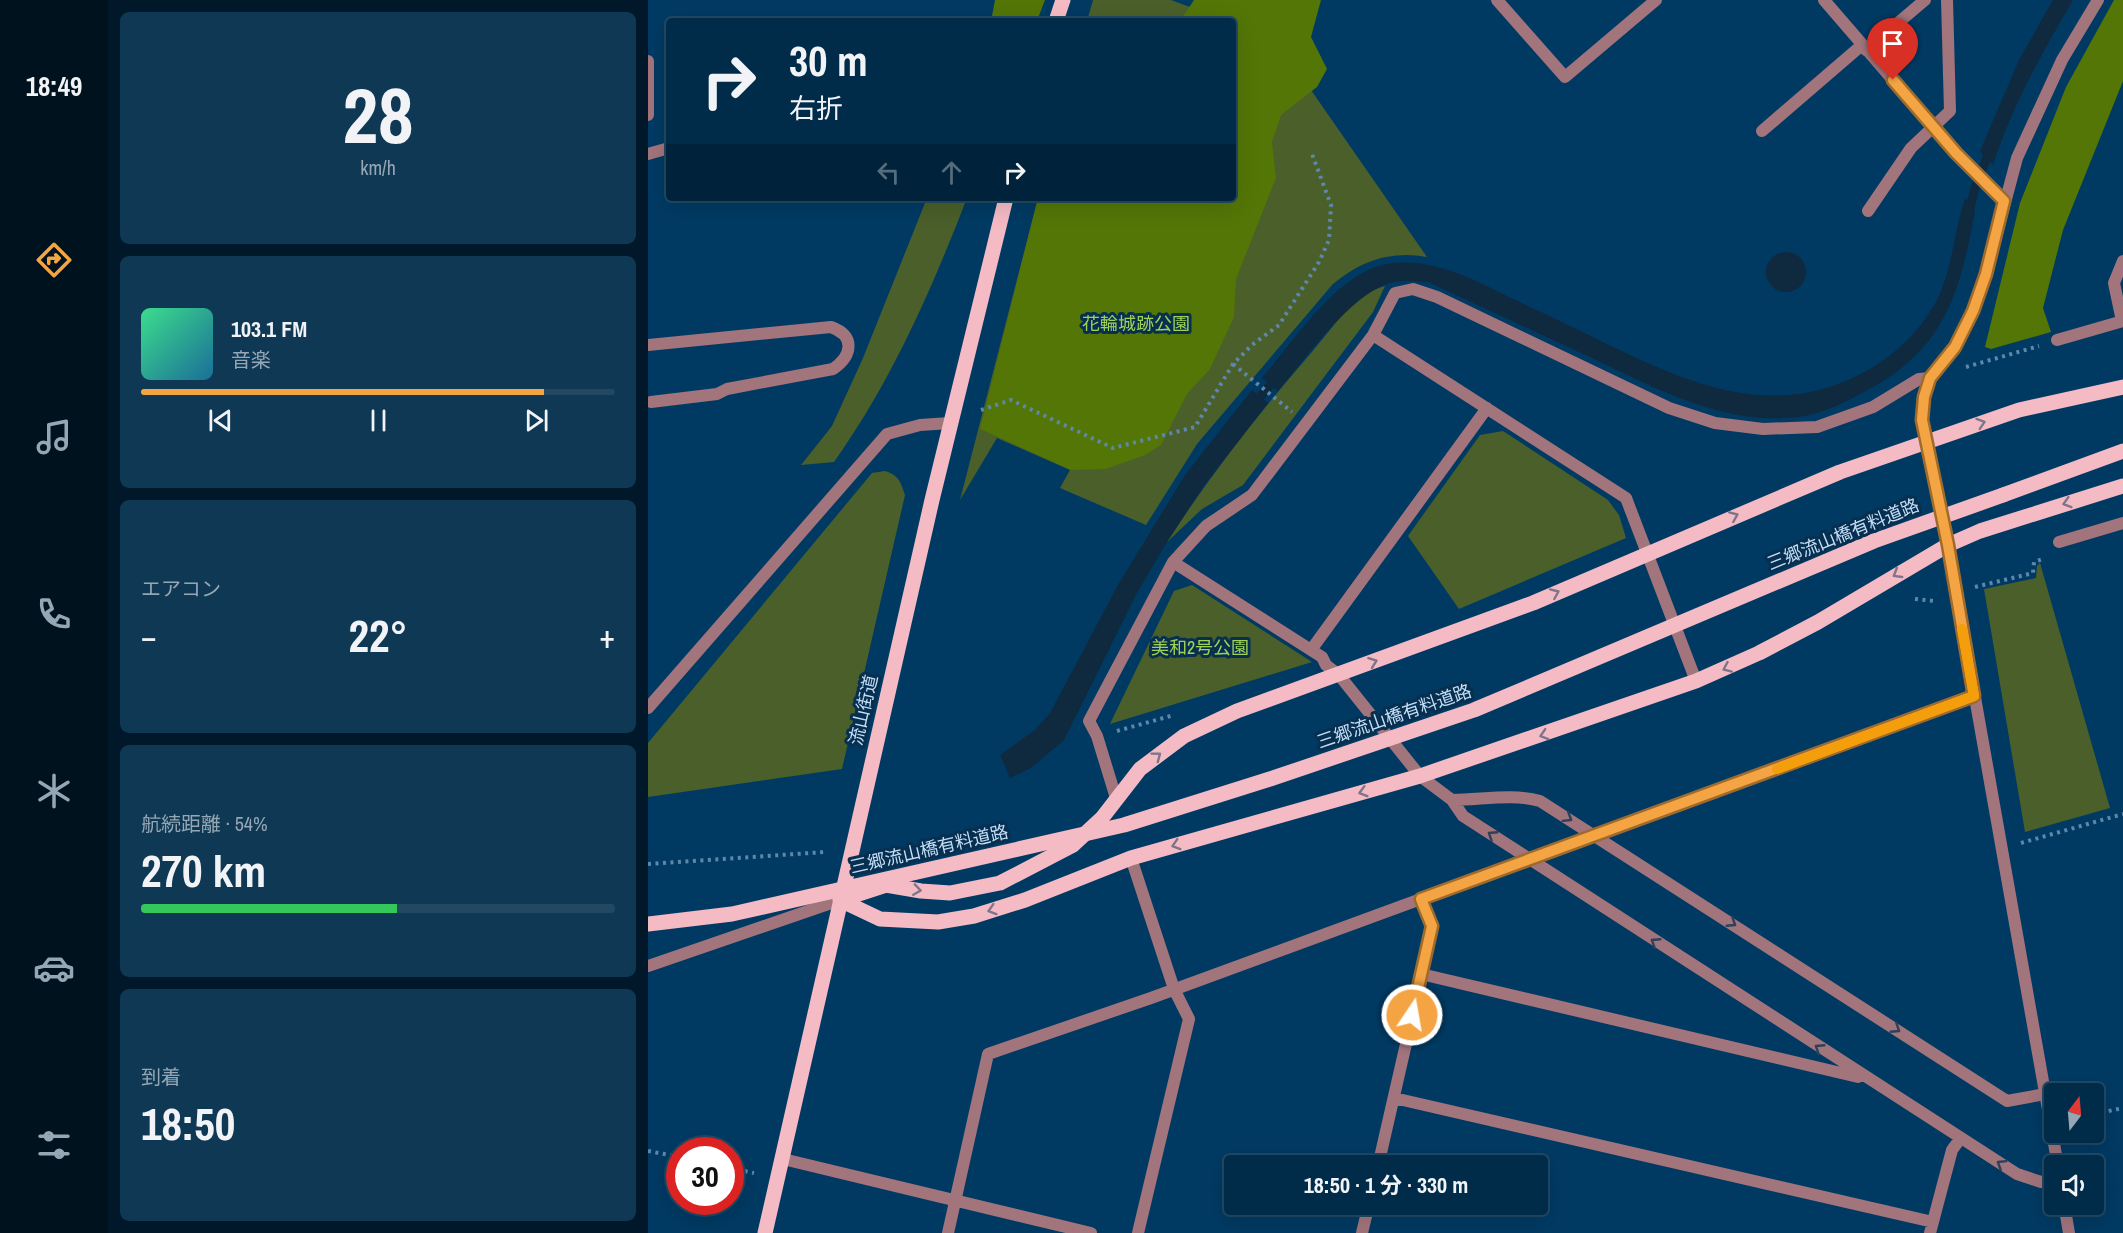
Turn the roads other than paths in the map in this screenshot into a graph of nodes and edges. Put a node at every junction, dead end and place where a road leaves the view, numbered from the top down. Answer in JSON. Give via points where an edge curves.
{"nodes":[{"id":1,"x":1063,"y":0,"type":"edge"},
{"id":2,"x":1497,"y":0,"type":"edge"},
{"id":3,"x":1656,"y":0,"type":"edge"},
{"id":4,"x":1824,"y":0,"type":"edge"},
{"id":5,"x":1925,"y":0,"type":"edge"},
{"id":6,"x":1947,"y":0,"type":"edge"},
{"id":7,"x":2098,"y":0,"type":"edge"},
{"id":8,"x":1057,"y":18,"type":"edge"},
{"id":9,"x":1864,"y":47,"type":"junction"},
{"id":10,"x":648,"y":61,"type":"edge"},
{"id":11,"x":648,"y":115,"type":"edge"},
{"id":12,"x":1934,"y":126,"type":"junction"},
{"id":13,"x":1762,"y":131,"type":"dead end"},
{"id":14,"x":666,"y":149,"type":"edge"},
{"id":15,"x":648,"y":154,"type":"edge"},
{"id":16,"x":1005,"y":201,"type":"edge"},
{"id":17,"x":2004,"y":201,"type":"junction"},
{"id":18,"x":1868,"y":211,"type":"dead end"},
{"id":19,"x":2123,"y":261,"type":"edge"},
{"id":20,"x":2122,"y":321,"type":"edge"},
{"id":21,"x":1373,"y":335,"type":"junction"},
{"id":22,"x":2057,"y":340,"type":"road end"},
{"id":23,"x":648,"y":345,"type":"edge"},
{"id":24,"x":1930,"y":378,"type":"junction"},
{"id":25,"x":2123,"y":387,"type":"edge"},
{"id":26,"x":651,"y":402,"type":"dead end"},
{"id":27,"x":1487,"y":408,"type":"junction"},
{"id":28,"x":950,"y":423,"type":"junction"},
{"id":29,"x":1925,"y":441,"type":"junction"},
{"id":30,"x":2123,"y":451,"type":"edge"},
{"id":31,"x":2123,"y":486,"type":"edge"},
{"id":32,"x":2123,"y":524,"type":"edge"},
{"id":33,"x":2059,"y":542,"type":"dead end"},
{"id":34,"x":1948,"y":545,"type":"junction"},
{"id":35,"x":1647,"y":554,"type":"junction"},
{"id":36,"x":1173,"y":562,"type":"junction"},
{"id":37,"x":1311,"y":650,"type":"junction"},
{"id":38,"x":1339,"y":675,"type":"junction"},
{"id":39,"x":1696,"y":681,"type":"junction"},
{"id":40,"x":1974,"y":696,"type":"junction"},
{"id":41,"x":648,"y":708,"type":"edge"},
{"id":42,"x":1420,"y":776,"type":"junction"},
{"id":43,"x":1116,"y":798,"type":"junction"},
{"id":44,"x":1452,"y":800,"type":"junction"},
{"id":45,"x":1596,"y":836,"type":"junction"},
{"id":46,"x":1131,"y":858,"type":"junction"},
{"id":47,"x":1529,"y":859,"type":"junction"},
{"id":48,"x":1421,"y":899,"type":"junction"},
{"id":49,"x":840,"y":900,"type":"junction"},
{"id":50,"x":648,"y":924,"type":"edge"},
{"id":51,"x":648,"y":966,"type":"edge"},
{"id":52,"x":1421,"y":974,"type":"junction"},
{"id":53,"x":1174,"y":989,"type":"junction"},
{"id":54,"x":1866,"y":1079,"type":"junction"},
{"id":55,"x":2044,"y":1088,"type":"edge"},
{"id":56,"x":2044,"y":1094,"type":"edge"},
{"id":57,"x":1394,"y":1098,"type":"junction"},
{"id":58,"x":1960,"y":1139,"type":"junction"},
{"id":59,"x":1381,"y":1155,"type":"edge"},
{"id":60,"x":783,"y":1159,"type":"junction"},
{"id":61,"x":2044,"y":1182,"type":"edge"},
{"id":62,"x":956,"y":1201,"type":"junction"},
{"id":63,"x":1366,"y":1215,"type":"edge"},
{"id":64,"x":2066,"y":1215,"type":"edge"},
{"id":65,"x":1932,"y":1228,"type":"edge"},
{"id":66,"x":765,"y":1233,"type":"edge"},
{"id":67,"x":948,"y":1233,"type":"edge"},
{"id":68,"x":1091,"y":1233,"type":"edge"},
{"id":69,"x":1138,"y":1233,"type":"edge"},
{"id":70,"x":1362,"y":1233,"type":"edge"},
{"id":71,"x":2069,"y":1233,"type":"edge"}],
"edges":[{"from":1,"to":8,"type":"main road"},
{"from":2,"to":3,"type":"street","via":[[1565,77]]},
{"from":4,"to":9,"type":"street"},
{"from":5,"to":9,"type":"street"},
{"from":6,"to":12,"type":"street","via":[[1950,111]]},
{"from":7,"to":17,"type":"street","via":[[2036,114]]},
{"from":9,"to":12,"type":"street"},
{"from":9,"to":13,"type":"street"},
{"from":10,"to":11,"type":"street"},
{"from":12,"to":17,"type":"street"},
{"from":12,"to":18,"type":"street","via":[[1911,148]]},
{"from":14,"to":15,"type":"street"},
{"from":16,"to":28,"type":"main road","name":"流山街道"},
{"from":17,"to":24,"type":"street","via":[[1973,311],[1955,347]]},
{"from":19,"to":20,"type":"street","via":[[2115,283]]},
{"from":20,"to":22,"type":"street"},
{"from":21,"to":24,"type":"street","via":[[1395,294],[1413,289],[1669,408],[1715,423],[1763,429],[1817,427],[1873,407],[1919,379]]},
{"from":21,"to":27,"type":"street"},
{"from":21,"to":36,"type":"street","via":[[1252,495],[1206,526]]},
{"from":23,"to":26,"type":"street","via":[[831,327],[841,330],[849,347],[842,363],[833,369],[717,394]]},
{"from":24,"to":29,"type":"street","via":[[1922,420]]},
{"from":29,"to":25,"type":"main road","one_way":true,"via":[[2019,410]]},
{"from":27,"to":35,"type":"street","via":[[1626,498]]},
{"from":27,"to":37,"type":"street"},
{"from":28,"to":41,"type":"street","via":[[920,425],[887,434]]},
{"from":28,"to":49,"type":"main road","name":"流山街道"},
{"from":29,"to":34,"type":"street"},
{"from":35,"to":29,"type":"main road","one_way":true,"via":[[1840,472]]},
{"from":30,"to":50,"type":"main road","name":"三郷流山橋有料道路","bridge":true,"via":[[1864,545],[1474,710],[1225,794],[1101,831],[732,914]]},
{"from":31,"to":34,"type":"main road","one_way":true,"via":[[1980,531]]},
{"from":32,"to":33,"type":"street"},
{"from":34,"to":39,"type":"main road","one_way":true,"via":[[1789,638]]},
{"from":34,"to":40,"type":"street"},
{"from":38,"to":35,"type":"main road","one_way":true,"via":[[1533,603]]},
{"from":35,"to":39,"type":"street"},
{"from":36,"to":37,"type":"street"},
{"from":36,"to":43,"type":"street","via":[[1089,721]]},
{"from":37,"to":38,"type":"street"},
{"from":38,"to":42,"type":"street"},
{"from":43,"to":38,"type":"main road","one_way":true,"via":[[1140,769],[1184,736],[1237,711]]},
{"from":39,"to":42,"type":"main road","one_way":true},
{"from":40,"to":45,"type":"street"},
{"from":40,"to":55,"type":"street"},
{"from":42,"to":44,"type":"street"},
{"from":42,"to":46,"type":"main road","one_way":true},
{"from":49,"to":43,"type":"main road","one_way":true,"via":[[886,885],[950,893],[1000,883],[1073,845],[1102,818]]},
{"from":44,"to":45,"type":"street","one_way":true,"via":[[1522,796],[1540,801]]},
{"from":47,"to":44,"type":"street","one_way":true,"via":[[1463,816]]},
{"from":45,"to":47,"type":"street"},
{"from":45,"to":56,"type":"street","one_way":true,"via":[[2007,1101]]},
{"from":46,"to":49,"type":"main road","one_way":true,"via":[[1025,900],[974,916],[938,922],[880,919]]},
{"from":46,"to":53,"type":"street"},
{"from":47,"to":48,"type":"street"},
{"from":54,"to":47,"type":"street","one_way":true},
{"from":48,"to":52,"type":"street","via":[[1432,926]]},
{"from":48,"to":53,"type":"street"},
{"from":49,"to":51,"type":"street"},
{"from":49,"to":60,"type":"main road","name":"流山街道"},
{"from":52,"to":54,"type":"street"},
{"from":52,"to":57,"type":"street"},
{"from":53,"to":62,"type":"street","via":[[988,1054]]},
{"from":53,"to":69,"type":"street","via":[[1189,1019]]},
{"from":54,"to":58,"type":"street"},
{"from":57,"to":59,"type":"street"},
{"from":57,"to":65,"type":"street"},
{"from":61,"to":58,"type":"street","one_way":true,"via":[[2017,1174]]},
{"from":58,"to":65,"type":"street","via":[[1952,1150]]},
{"from":60,"to":62,"type":"street"},
{"from":60,"to":66,"type":"main road","name":"流山街道"},
{"from":62,"to":67,"type":"street"},
{"from":62,"to":68,"type":"street"},
{"from":63,"to":70,"type":"street"},
{"from":64,"to":71,"type":"street"}]}
